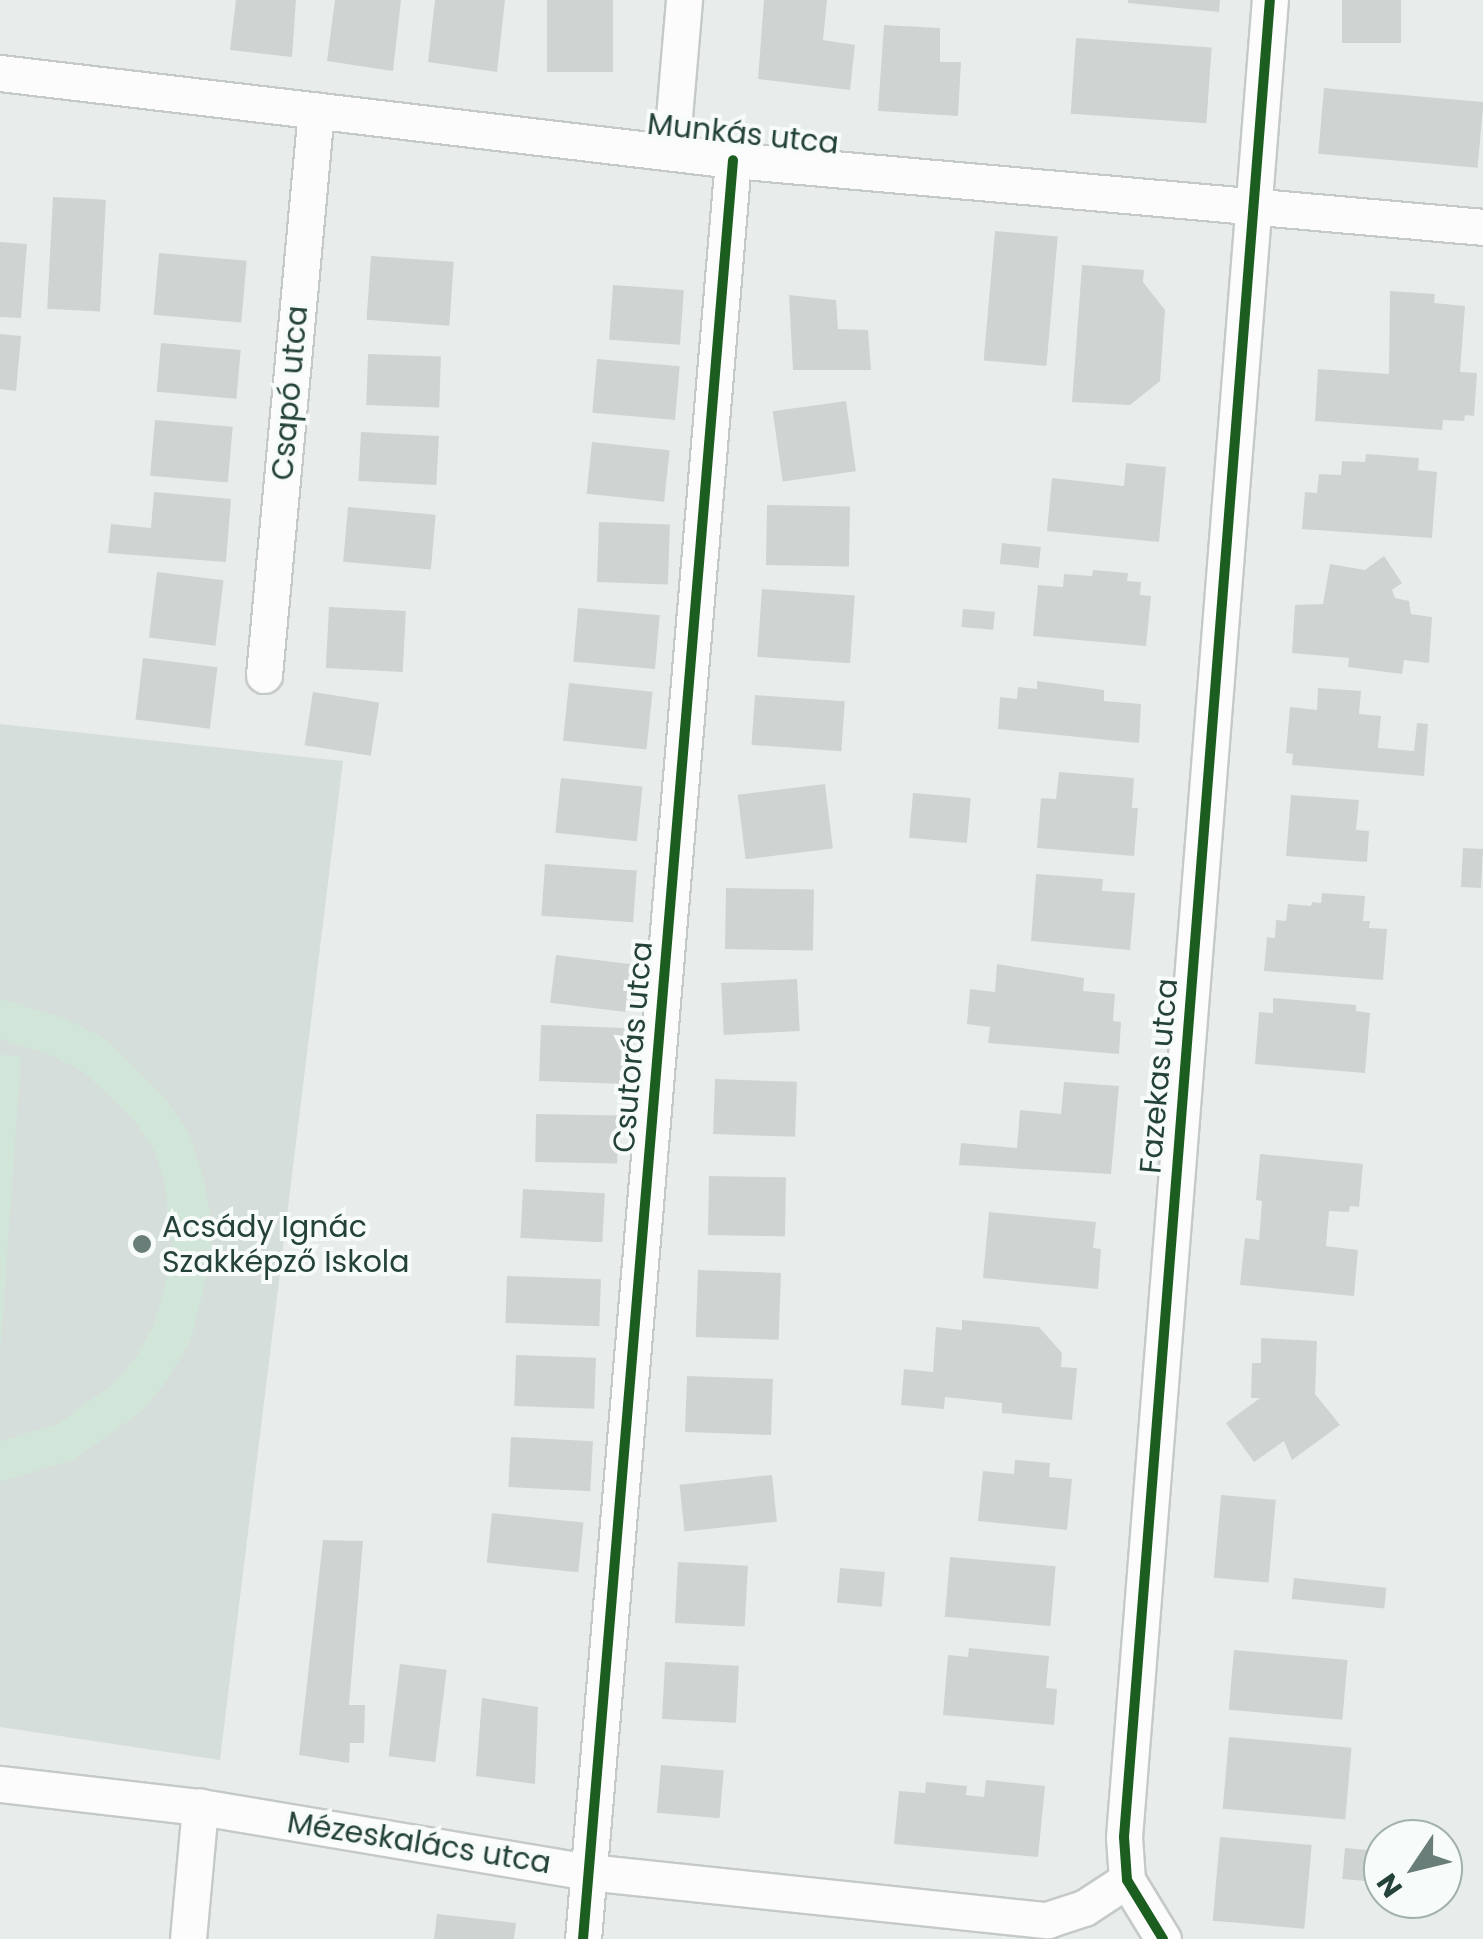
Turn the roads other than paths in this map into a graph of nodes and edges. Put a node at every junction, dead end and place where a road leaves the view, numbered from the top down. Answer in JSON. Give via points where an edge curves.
{"nodes":[{"id":1,"x":684,"y":0,"type":"edge"},
{"id":2,"x":1270,"y":0,"type":"edge"},
{"id":3,"x":0,"y":73,"type":"edge"},
{"id":4,"x":316,"y":110,"type":"junction"},
{"id":5,"x":671,"y":152,"type":"junction"},
{"id":6,"x":734,"y":160,"type":"junction"},
{"id":7,"x":1253,"y":208,"type":"junction"},
{"id":8,"x":1483,"y":227,"type":"edge"},
{"id":9,"x":264,"y":676,"type":"dead end"},
{"id":10,"x":0,"y":1784,"type":"edge"},
{"id":11,"x":200,"y":1807,"type":"junction"},
{"id":12,"x":588,"y":1872,"type":"junction"},
{"id":13,"x":1126,"y":1880,"type":"junction"},
{"id":14,"x":188,"y":1939,"type":"edge"},
{"id":15,"x":582,"y":1939,"type":"edge"},
{"id":16,"x":1163,"y":1939,"type":"edge"}],
"edges":[{"from":1,"to":5,"type":"street"},
{"from":2,"to":7,"type":"street","name":"Fazekas utca"},
{"from":3,"to":4,"type":"street","name":"Munkás utca"},
{"from":4,"to":5,"type":"street","name":"Munkás utca"},
{"from":4,"to":9,"type":"street","name":"Csapó utca"},
{"from":5,"to":6,"type":"street","name":"Munkás utca"},
{"from":6,"to":7,"type":"street","name":"Munkás utca"},
{"from":6,"to":12,"type":"street","name":"Csutorás utca"},
{"from":7,"to":8,"type":"street","name":"Munkás utca"},
{"from":7,"to":13,"type":"street","name":"Fazekas utca","via":[[1125,1817]]},
{"from":10,"to":11,"type":"street","name":"Mézeskalács utca"},
{"from":11,"to":12,"type":"street","name":"Mézeskalács utca"},
{"from":11,"to":14,"type":"street"},
{"from":12,"to":13,"type":"street","name":"Mézeskalács utca","via":[[1047,1920],[1084,1908]]},
{"from":12,"to":15,"type":"street","name":"Csutorás utca"},
{"from":13,"to":16,"type":"street"}]}
